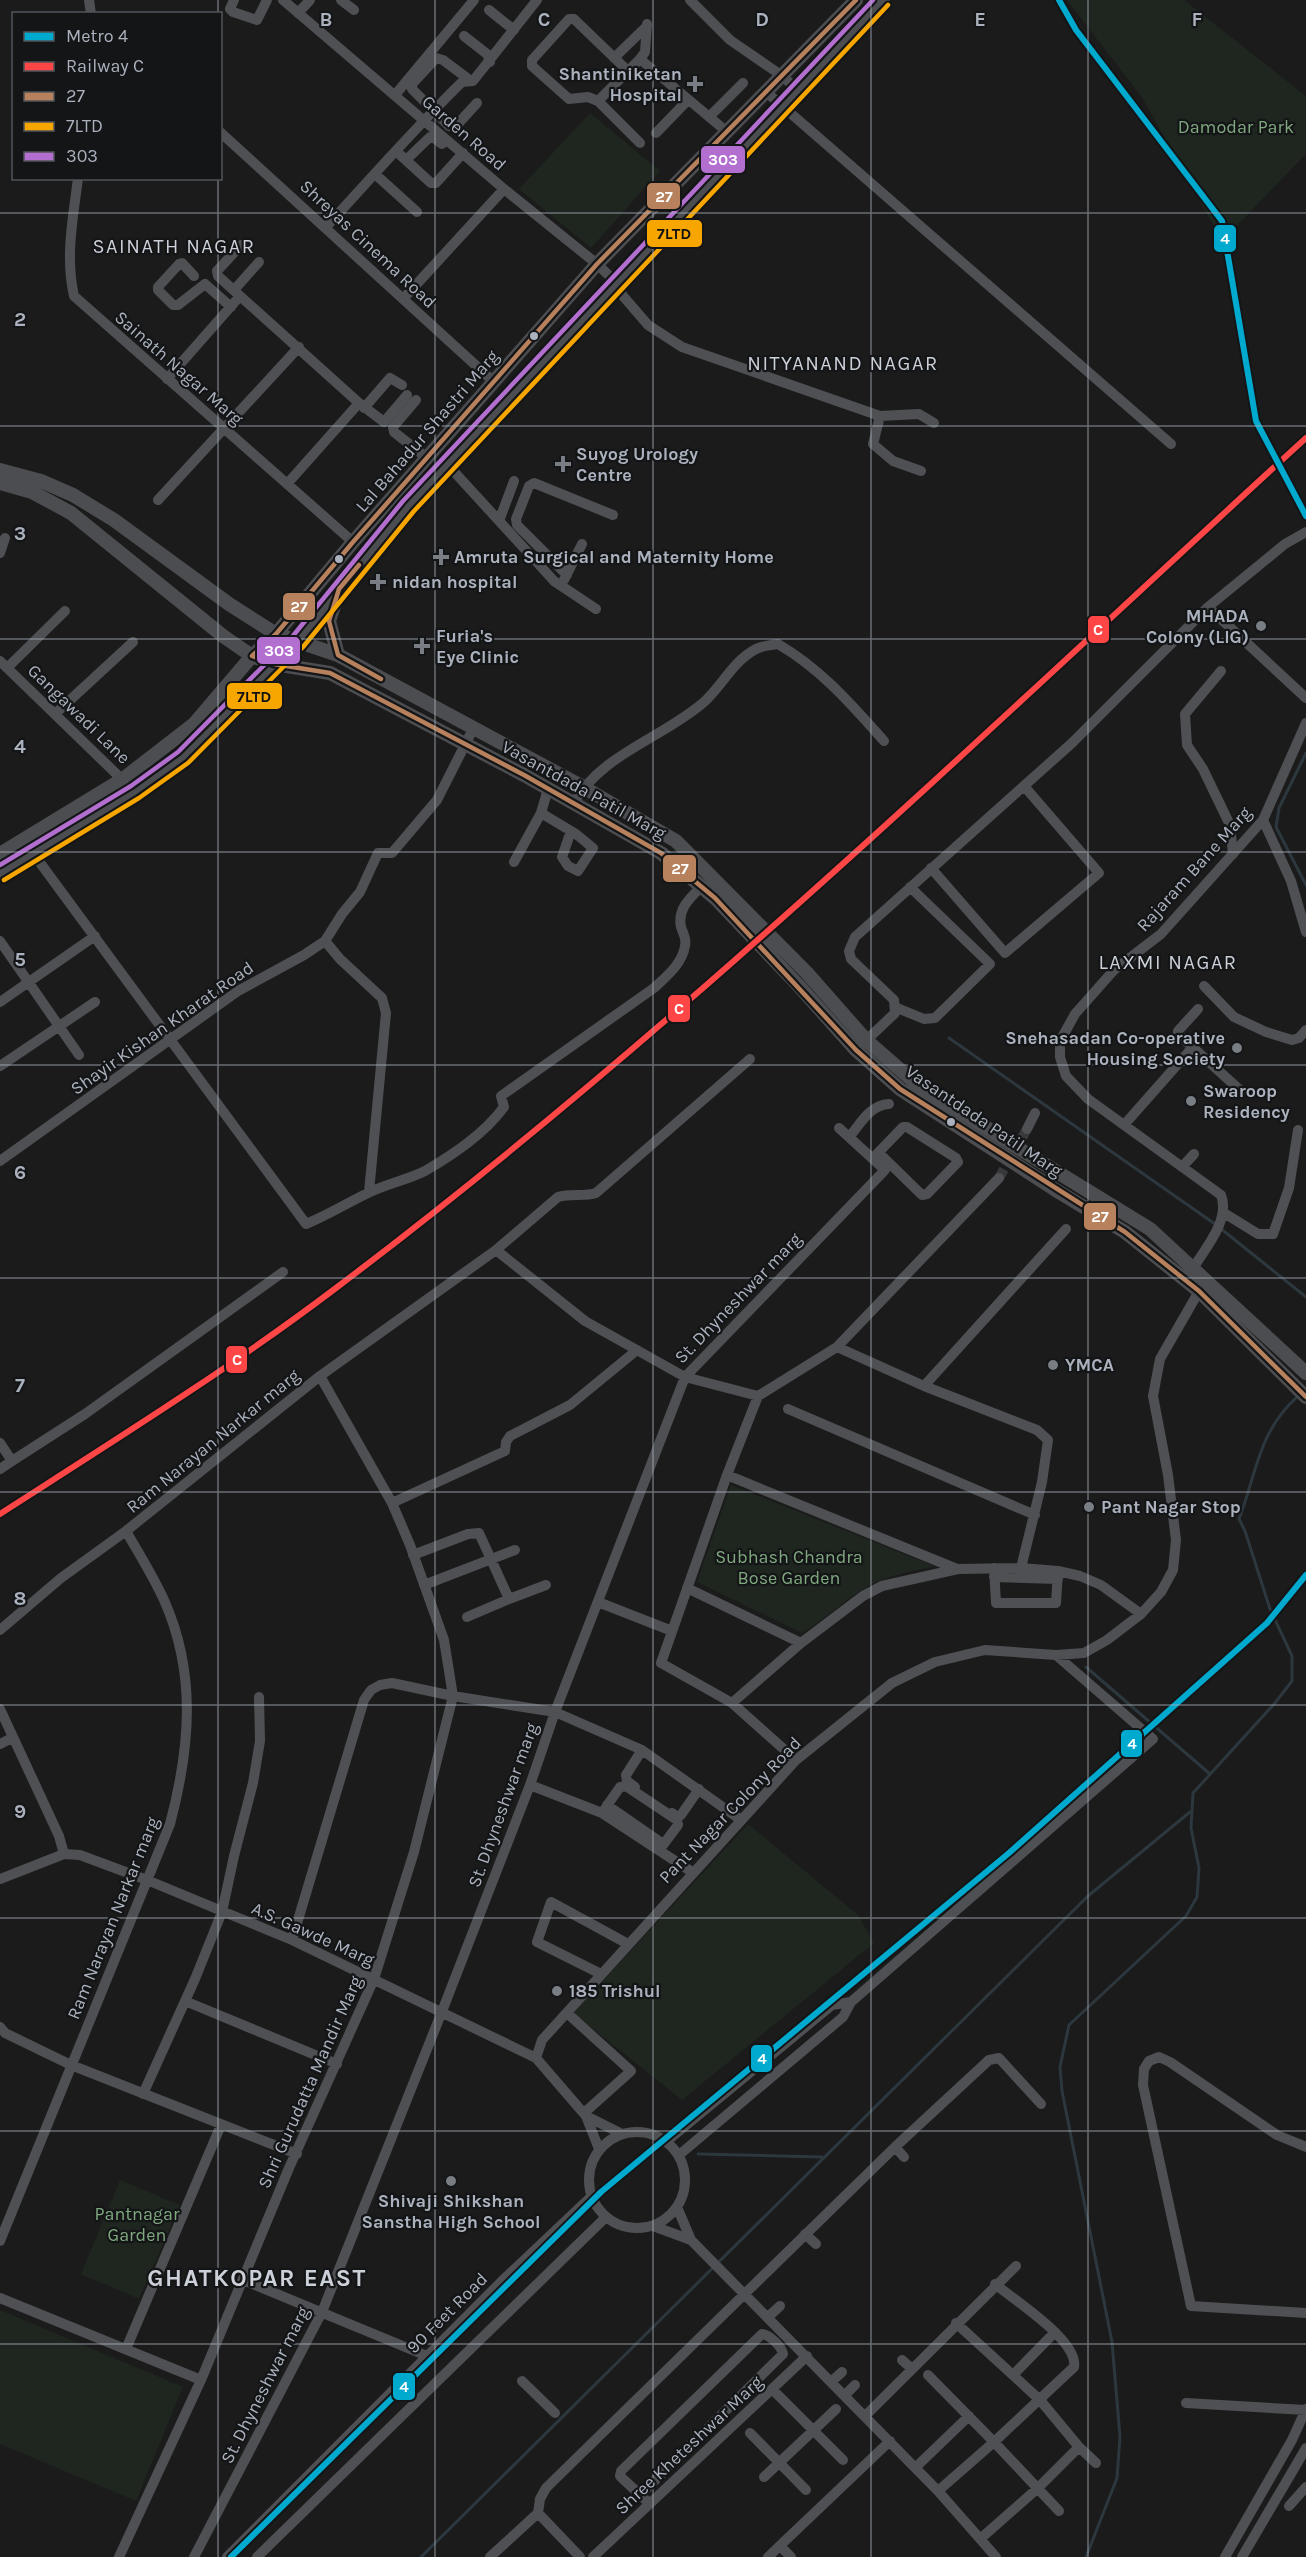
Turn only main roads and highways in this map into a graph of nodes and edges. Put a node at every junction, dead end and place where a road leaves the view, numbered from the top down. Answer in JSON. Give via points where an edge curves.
{"nodes":[{"id":1,"x":856,"y":0,"type":"edge"},
{"id":2,"x":883,"y":0,"type":"edge"},
{"id":3,"x":0,"y":470,"type":"edge"},
{"id":4,"x":0,"y":483,"type":"edge"},
{"id":5,"x":114,"y":520,"type":"junction"},
{"id":6,"x":102,"y":536,"type":"junction"},
{"id":7,"x":339,"y":589,"type":"junction"},
{"id":8,"x":276,"y":634,"type":"junction"},
{"id":9,"x":298,"y":642,"type":"junction"},
{"id":10,"x":338,"y":655,"type":"junction"},
{"id":11,"x":252,"y":656,"type":"junction"},
{"id":12,"x":274,"y":663,"type":"junction"},
{"id":13,"x":368,"y":672,"type":"junction"},
{"id":14,"x":359,"y":688,"type":"junction"},
{"id":15,"x":421,"y":701,"type":"junction"},
{"id":16,"x":412,"y":716,"type":"junction"},
{"id":17,"x":533,"y":762,"type":"junction"},
{"id":18,"x":524,"y":775,"type":"junction"},
{"id":19,"x":0,"y":854,"type":"edge"},
{"id":20,"x":0,"y":874,"type":"edge"},
{"id":21,"x":725,"y":899,"type":"junction"},
{"id":22,"x":963,"y":1121,"type":"junction"},
{"id":23,"x":1202,"y":1286,"type":"junction"},
{"id":24,"x":1301,"y":1368,"type":"edge"},
{"id":25,"x":1306,"y":1397,"type":"edge"}],
"edges":[{"from":1,"to":8,"type":"main road","name":"Lal Bahadur Shastri Marg","via":[[597,264]]},
{"from":2,"to":7,"type":"main road","name":"Lal Bahadur Shastri Marg","via":[[447,464]]},
{"from":3,"to":5,"type":"main road","name":"Vasantdada Patil Marg","via":[[73,495]]},
{"from":4,"to":6,"type":"main road","name":"Vasantdada Patil Marg","via":[[41,497]]},
{"from":5,"to":6,"type":"main road"},
{"from":5,"to":8,"type":"main road","name":"Vasantdada Patil Marg"},
{"from":6,"to":11,"type":"main road","name":"Vasantdada Patil Marg"},
{"from":7,"to":9,"type":"main road","name":"Lal Bahadur Shastri Marg"},
{"from":7,"to":10,"type":"main road","via":[[329,621]]},
{"from":8,"to":9,"type":"main road","name":"Vasantdada Patil Marg"},
{"from":8,"to":11,"type":"main road","name":"Lal Bahadur Shastri Marg"},
{"from":9,"to":10,"type":"main road","name":"Vasantdada Patil Marg"},
{"from":9,"to":12,"type":"main road","name":"Lal Bahadur Shastri Marg"},
{"from":10,"to":13,"type":"main road","name":"Vasantdada Patil Marg"},
{"from":11,"to":12,"type":"main road","name":"Vasantdada Patil Marg"},
{"from":11,"to":19,"type":"main road","name":"Lal Bahadur Shastri Marg","via":[[194,724],[123,779]]},
{"from":12,"to":14,"type":"main road","name":"Vasantdada Patil Marg","via":[[330,673]]},
{"from":12,"to":20,"type":"main road","name":"Lal Bahadur Shastri Marg","via":[[183,758],[135,792]]},
{"from":13,"to":14,"type":"main road"},
{"from":13,"to":15,"type":"main road","name":"Vasantdada Patil Marg"},
{"from":14,"to":16,"type":"main road","name":"Vasantdada Patil Marg"},
{"from":15,"to":16,"type":"main road"},
{"from":15,"to":17,"type":"main road","name":"Vasantdada Patil Marg"},
{"from":16,"to":18,"type":"main road","name":"Vasantdada Patil Marg"},
{"from":17,"to":18,"type":"main road"},
{"from":17,"to":21,"type":"main road","name":"Vasantdada Patil Marg","via":[[676,841]]},
{"from":18,"to":21,"type":"main road","name":"Vasantdada Patil Marg","via":[[661,853]]},
{"from":21,"to":22,"type":"main road","name":"Vasantdada Patil Marg","via":[[807,973],[866,1040]]},
{"from":21,"to":22,"type":"main road","name":"Vasantdada Patil Marg","via":[[856,1050],[900,1089]]},
{"from":22,"to":23,"type":"main road","name":"Vasantdada Patil Marg","via":[[1125,1232],[1185,1281]]},
{"from":22,"to":23,"type":"main road","name":"Vasantdada Patil Marg","via":[[1150,1229],[1193,1268]]},
{"from":23,"to":24,"type":"main road","name":"Vasantdada Patil Marg"},
{"from":23,"to":25,"type":"main road","name":"Vasantdada Patil Marg"}]}
